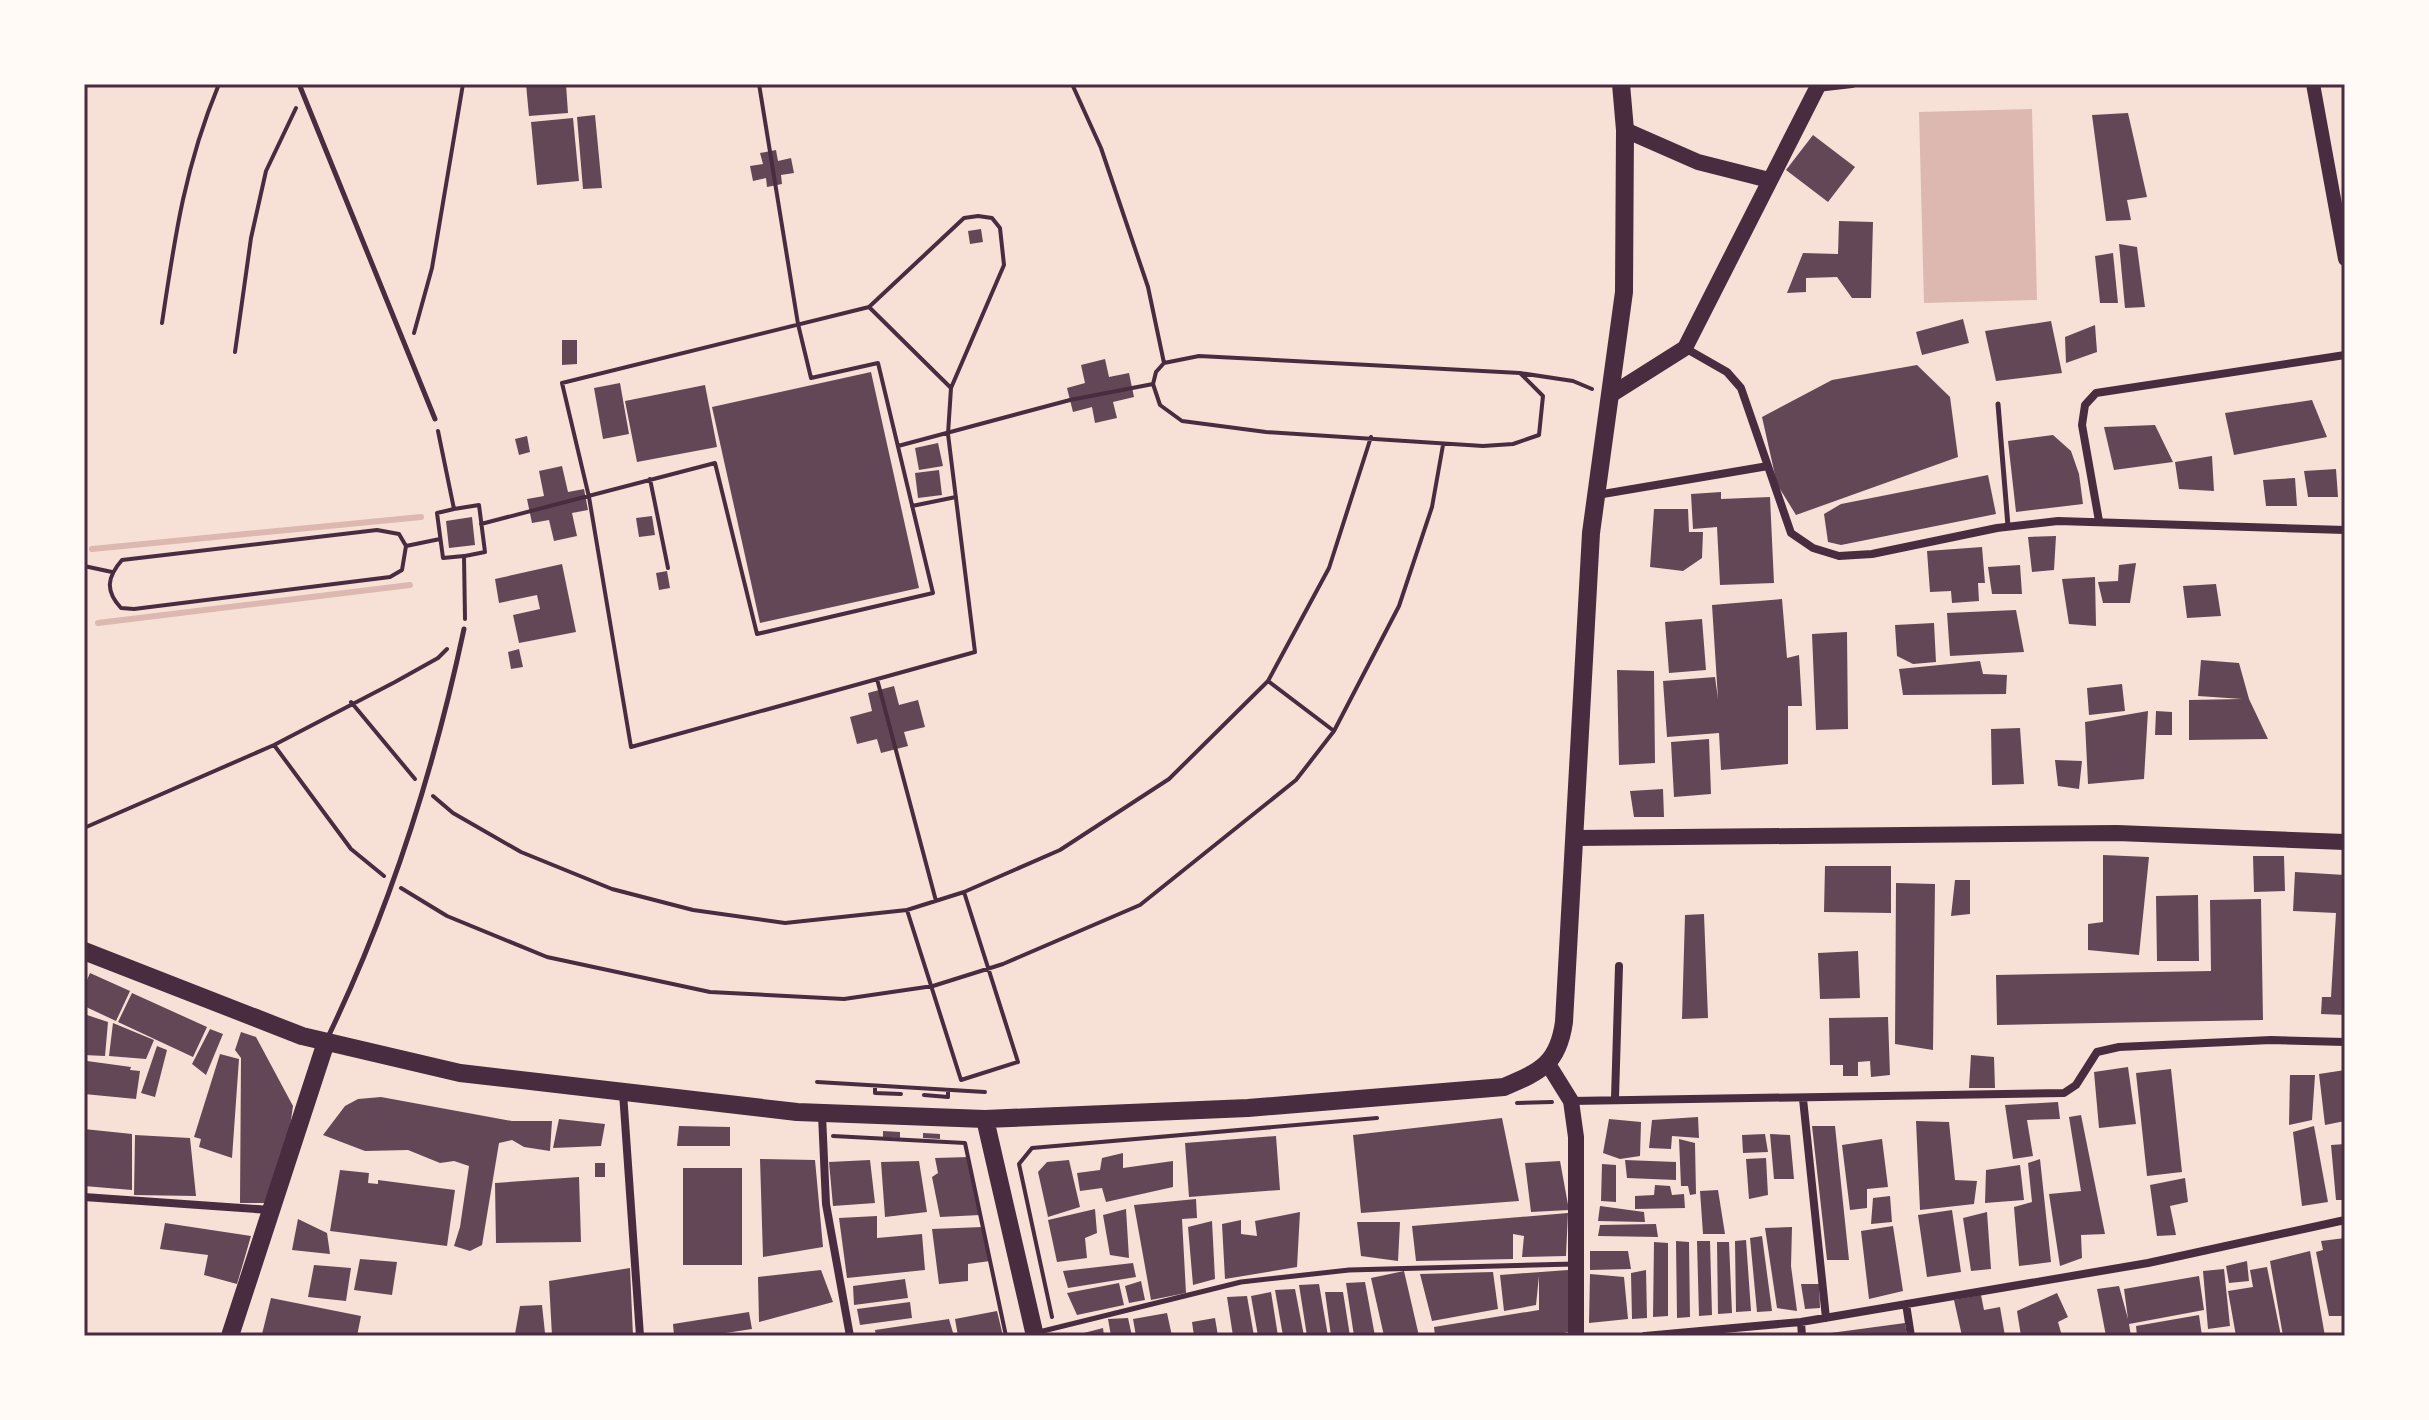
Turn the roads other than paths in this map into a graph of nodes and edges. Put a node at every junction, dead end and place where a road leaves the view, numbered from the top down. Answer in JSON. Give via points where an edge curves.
{"nodes":[{"id":1,"x":299,"y":84,"type":"edge"},
{"id":2,"x":1621,"y":84,"type":"edge"},
{"id":3,"x":1852,"y":84,"type":"edge"},
{"id":4,"x":2313,"y":84,"type":"edge"},
{"id":5,"x":1818,"y":86,"type":"edge"},
{"id":6,"x":1625,"y":130,"type":"junction"},
{"id":7,"x":1769,"y":180,"type":"junction"},
{"id":8,"x":2345,"y":259,"type":"edge"},
{"id":9,"x":1685,"y":348,"type":"junction"},
{"id":10,"x":2345,"y":355,"type":"edge"},
{"id":11,"x":1609,"y":396,"type":"junction"},
{"id":12,"x":1998,"y":404,"type":"dead end"},
{"id":13,"x":435,"y":419,"type":"road end"},
{"id":14,"x":1768,"y":466,"type":"junction"},
{"id":15,"x":1596,"y":495,"type":"junction"},
{"id":16,"x":2099,"y":521,"type":"junction"},
{"id":17,"x":2008,"y":526,"type":"junction"},
{"id":18,"x":2345,"y":530,"type":"edge"},
{"id":19,"x":464,"y":629,"type":"road end"},
{"id":20,"x":1575,"y":838,"type":"junction"},
{"id":21,"x":2345,"y":842,"type":"edge"},
{"id":22,"x":84,"y":951,"type":"edge"},
{"id":23,"x":1619,"y":966,"type":"dead end"},
{"id":24,"x":326,"y":1042,"type":"junction"},
{"id":25,"x":2345,"y":1042,"type":"edge"},
{"id":26,"x":1548,"y":1064,"type":"junction"},
{"id":27,"x":623,"y":1092,"type":"junction"},
{"id":28,"x":1615,"y":1098,"type":"junction"},
{"id":29,"x":1803,"y":1099,"type":"junction"},
{"id":30,"x":1565,"y":1102,"type":"junction"},
{"id":31,"x":822,"y":1114,"type":"junction"},
{"id":32,"x":985,"y":1119,"type":"junction"},
{"id":33,"x":84,"y":1197,"type":"edge"},
{"id":34,"x":270,"y":1210,"type":"junction"},
{"id":35,"x":2345,"y":1220,"type":"edge"},
{"id":36,"x":1577,"y":1264,"type":"junction"},
{"id":37,"x":1906,"y":1304,"type":"junction"},
{"id":38,"x":1826,"y":1318,"type":"junction"},
{"id":39,"x":1801,"y":1322,"type":"junction"},
{"id":40,"x":1034,"y":1335,"type":"edge"},
{"id":41,"x":230,"y":1336,"type":"edge"},
{"id":42,"x":640,"y":1336,"type":"edge"},
{"id":43,"x":850,"y":1336,"type":"edge"},
{"id":44,"x":1576,"y":1336,"type":"edge"},
{"id":45,"x":1645,"y":1336,"type":"edge"},
{"id":46,"x":1802,"y":1336,"type":"edge"},
{"id":47,"x":1911,"y":1336,"type":"edge"}],
"edges":[{"from":1,"to":13,"type":"lane"},
{"from":2,"to":6,"type":"main road"},
{"from":3,"to":5,"type":"street"},
{"from":4,"to":8,"type":"street"},
{"from":5,"to":7,"type":"main road"},
{"from":6,"to":7,"type":"main road","via":[[1698,162]]},
{"from":6,"to":11,"type":"main road","via":[[1624,292]]},
{"from":7,"to":9,"type":"main road"},
{"from":9,"to":11,"type":"main road"},
{"from":9,"to":14,"type":"street","via":[[1727,372],[1741,388]]},
{"from":10,"to":16,"type":"street","via":[[2096,393],[2085,405],[2082,425]]},
{"from":11,"to":15,"type":"main road"},
{"from":12,"to":17,"type":"lane"},
{"from":14,"to":15,"type":"street"},
{"from":14,"to":17,"type":"street","via":[[1791,533],[1813,548],[1839,556]]},
{"from":15,"to":20,"type":"main road"},
{"from":16,"to":17,"type":"street"},
{"from":16,"to":18,"type":"street"},
{"from":19,"to":24,"type":"lane","via":[[424,788],[359,972]]},
{"from":20,"to":21,"type":"main road","via":[[2117,833]]},
{"from":20,"to":26,"type":"main road","via":[[1564,1022],[1560,1047]]},
{"from":22,"to":24,"type":"main road"},
{"from":23,"to":28,"type":"street"},
{"from":24,"to":27,"type":"main road","via":[[460,1073]]},
{"from":24,"to":34,"type":"main road"},
{"from":25,"to":29,"type":"street","via":[[2119,1047],[2097,1052],[2076,1085],[2064,1093]]},
{"from":26,"to":30,"type":"main road"},
{"from":26,"to":32,"type":"main road","via":[[1504,1087],[1248,1108]]},
{"from":27,"to":31,"type":"main road"},
{"from":27,"to":42,"type":"street"},
{"from":28,"to":29,"type":"street"},
{"from":28,"to":30,"type":"street"},
{"from":29,"to":38,"type":"street"},
{"from":30,"to":36,"type":"main road","via":[[1576,1137]]},
{"from":31,"to":32,"type":"main road"},
{"from":31,"to":43,"type":"street","via":[[826,1204]]},
{"from":32,"to":40,"type":"main road"},
{"from":33,"to":34,"type":"street"},
{"from":34,"to":41,"type":"main road"},
{"from":35,"to":37,"type":"street","via":[[2148,1263]]},
{"from":36,"to":40,"type":"lane","via":[[1349,1270],[1241,1282]]},
{"from":36,"to":44,"type":"main road"},
{"from":37,"to":38,"type":"street"},
{"from":37,"to":47,"type":"street"},
{"from":38,"to":39,"type":"street"},
{"from":39,"to":45,"type":"street"},
{"from":39,"to":46,"type":"street"}]}
